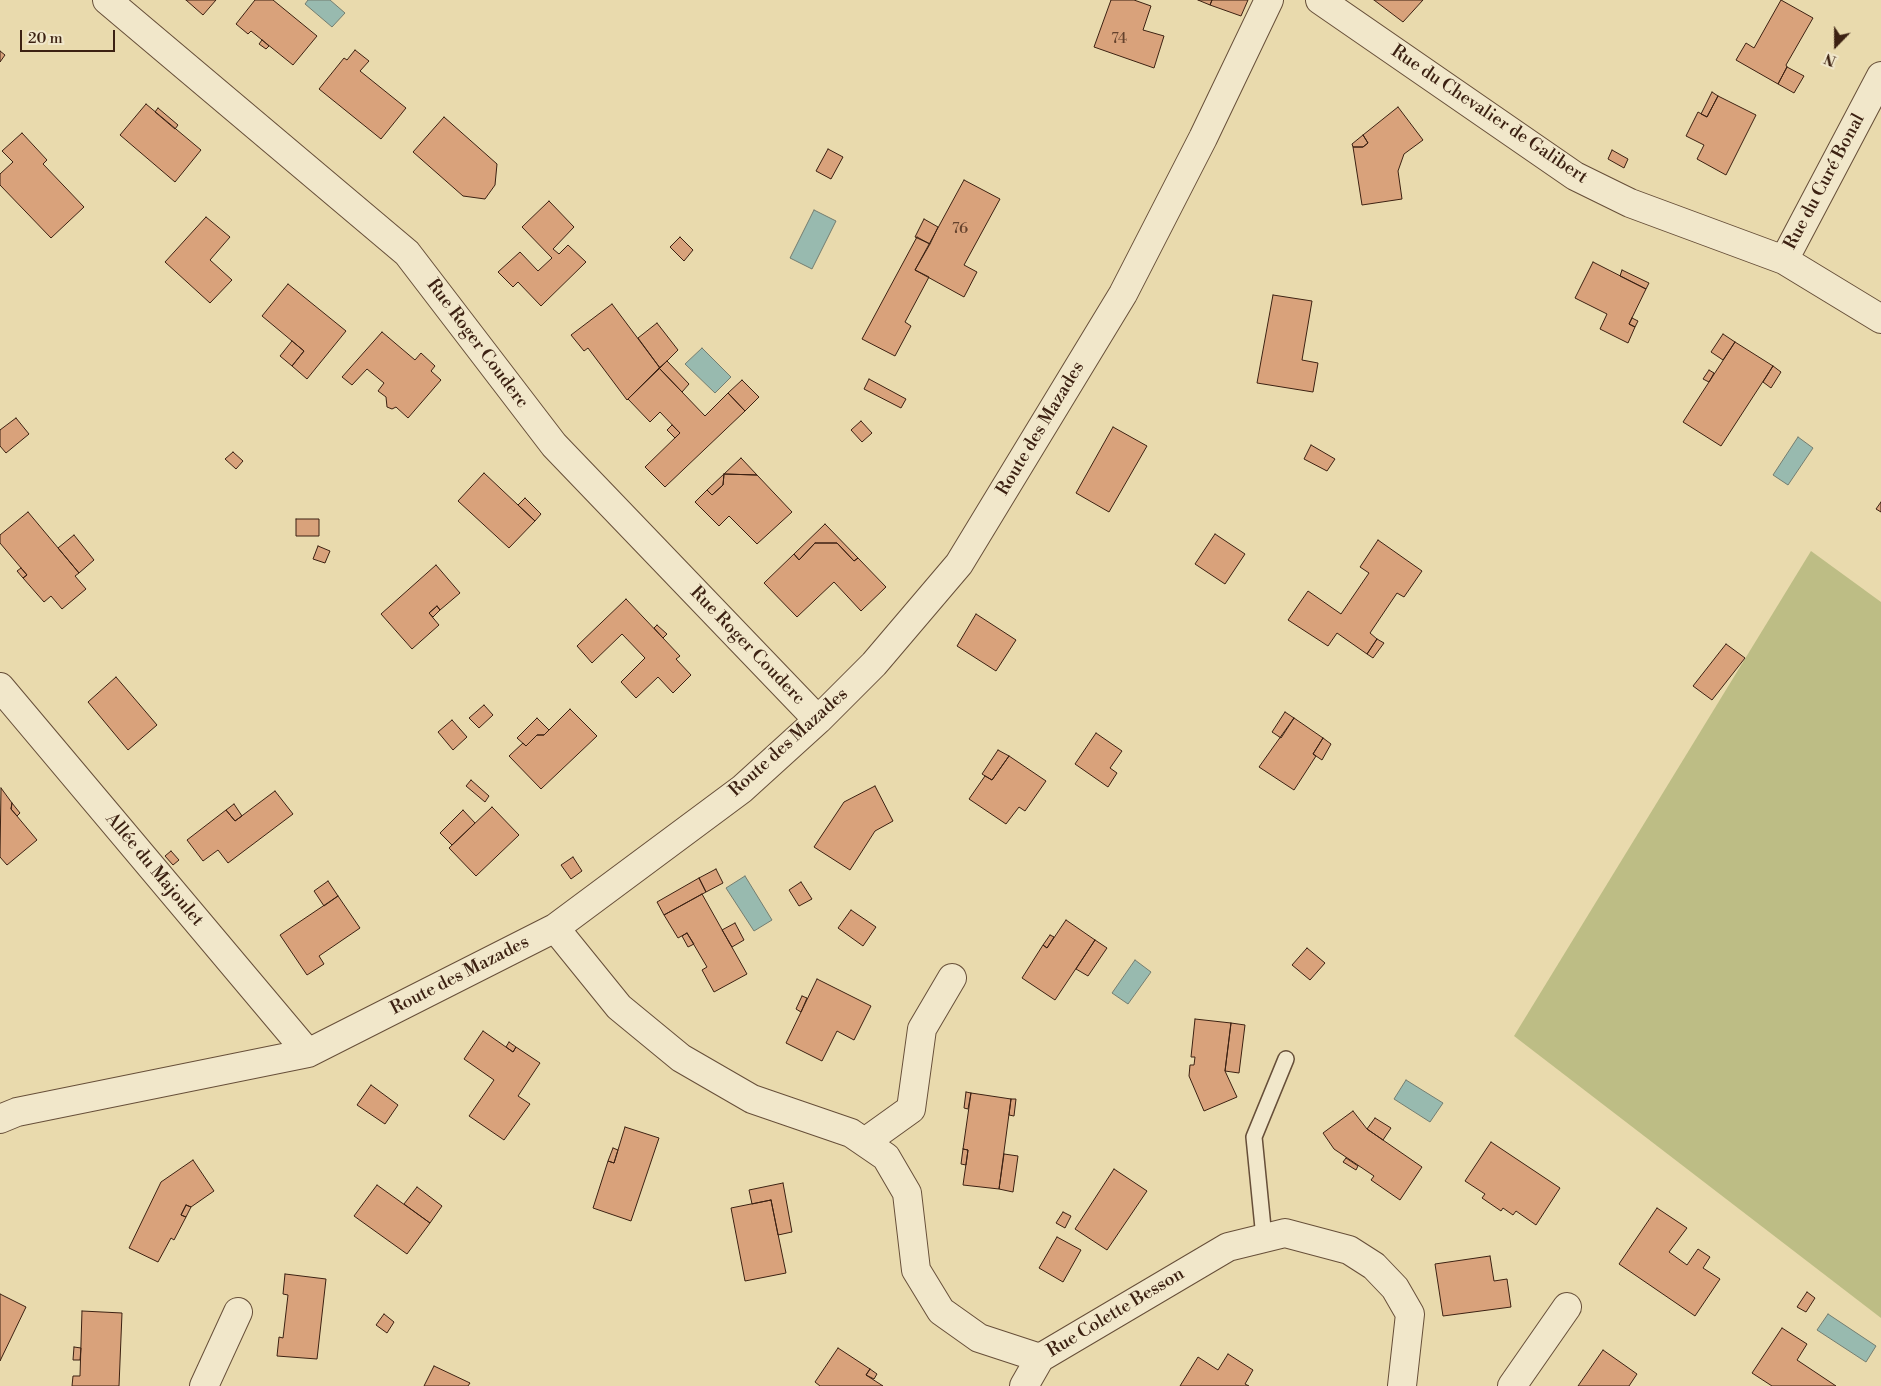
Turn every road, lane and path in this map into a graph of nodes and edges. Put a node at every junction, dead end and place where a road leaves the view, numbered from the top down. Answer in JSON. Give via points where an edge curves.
{"nodes":[{"id":1,"x":107,"y":0,"type":"edge"},
{"id":2,"x":1269,"y":0,"type":"edge"},
{"id":3,"x":1320,"y":0,"type":"edge"},
{"id":4,"x":1881,"y":76,"type":"edge"},
{"id":5,"x":1784,"y":260,"type":"junction"},
{"id":6,"x":1881,"y":319,"type":"edge"},
{"id":7,"x":0,"y":687,"type":"edge"},
{"id":8,"x":818,"y":720,"type":"junction"},
{"id":9,"x":554,"y":928,"type":"junction"},
{"id":10,"x":952,"y":978,"type":"dead end"},
{"id":11,"x":308,"y":1054,"type":"junction"},
{"id":12,"x":1286,"y":1060,"type":"dead end"},
{"id":13,"x":0,"y":1119,"type":"edge"},
{"id":14,"x":865,"y":1142,"type":"junction"},
{"id":15,"x":1264,"y":1238,"type":"junction"},
{"id":16,"x":1567,"y":1307,"type":"dead end"},
{"id":17,"x":238,"y":1312,"type":"dead end"},
{"id":18,"x":1040,"y":1358,"type":"junction"},
{"id":19,"x":204,"y":1386,"type":"edge"},
{"id":20,"x":1024,"y":1386,"type":"edge"},
{"id":21,"x":1402,"y":1386,"type":"edge"},
{"id":22,"x":1512,"y":1386,"type":"edge"}],
"edges":[{"from":1,"to":8,"type":"street","name":"Rue Roger Couderc","via":[[407,253],[554,445]]},
{"from":2,"to":8,"type":"street","name":"Route des Mazades","via":[[1123,294],[959,564],[874,664]]},
{"from":3,"to":5,"type":"street","name":"Rue du Chevalier de Galibert","via":[[1575,176],[1630,203]]},
{"from":4,"to":5,"type":"street","name":"Rue du Curé Bonal"},
{"from":5,"to":6,"type":"street","name":"Rue du Chevalier de Galibert"},
{"from":7,"to":11,"type":"street","name":"Allée du Majoulet"},
{"from":8,"to":9,"type":"street","name":"Route des Mazades","via":[[742,789]]},
{"from":9,"to":11,"type":"street","name":"Route des Mazades"},
{"from":9,"to":14,"type":"street","name":"Rue Colette Besson","via":[[619,1007],[681,1058],[752,1098],[851,1133]]},
{"from":10,"to":14,"type":"street","via":[[922,1029],[911,1109]]},
{"from":11,"to":13,"type":"street","name":"Route des Mazades","via":[[17,1112]]},
{"from":12,"to":15,"type":"lane","via":[[1254,1137]]},
{"from":14,"to":18,"type":"street","name":"Rue Colette Besson","via":[[886,1157],[907,1193],[916,1270],[941,1311],[979,1338]]},
{"from":15,"to":18,"type":"street","name":"Rue Colette Besson","via":[[1228,1247]]},
{"from":15,"to":21,"type":"street","name":"Rue Colette Besson","via":[[1285,1233],[1349,1250],[1374,1266],[1395,1288],[1410,1314]]},
{"from":16,"to":22,"type":"street"},
{"from":17,"to":19,"type":"street"},
{"from":18,"to":20,"type":"street"}]}
